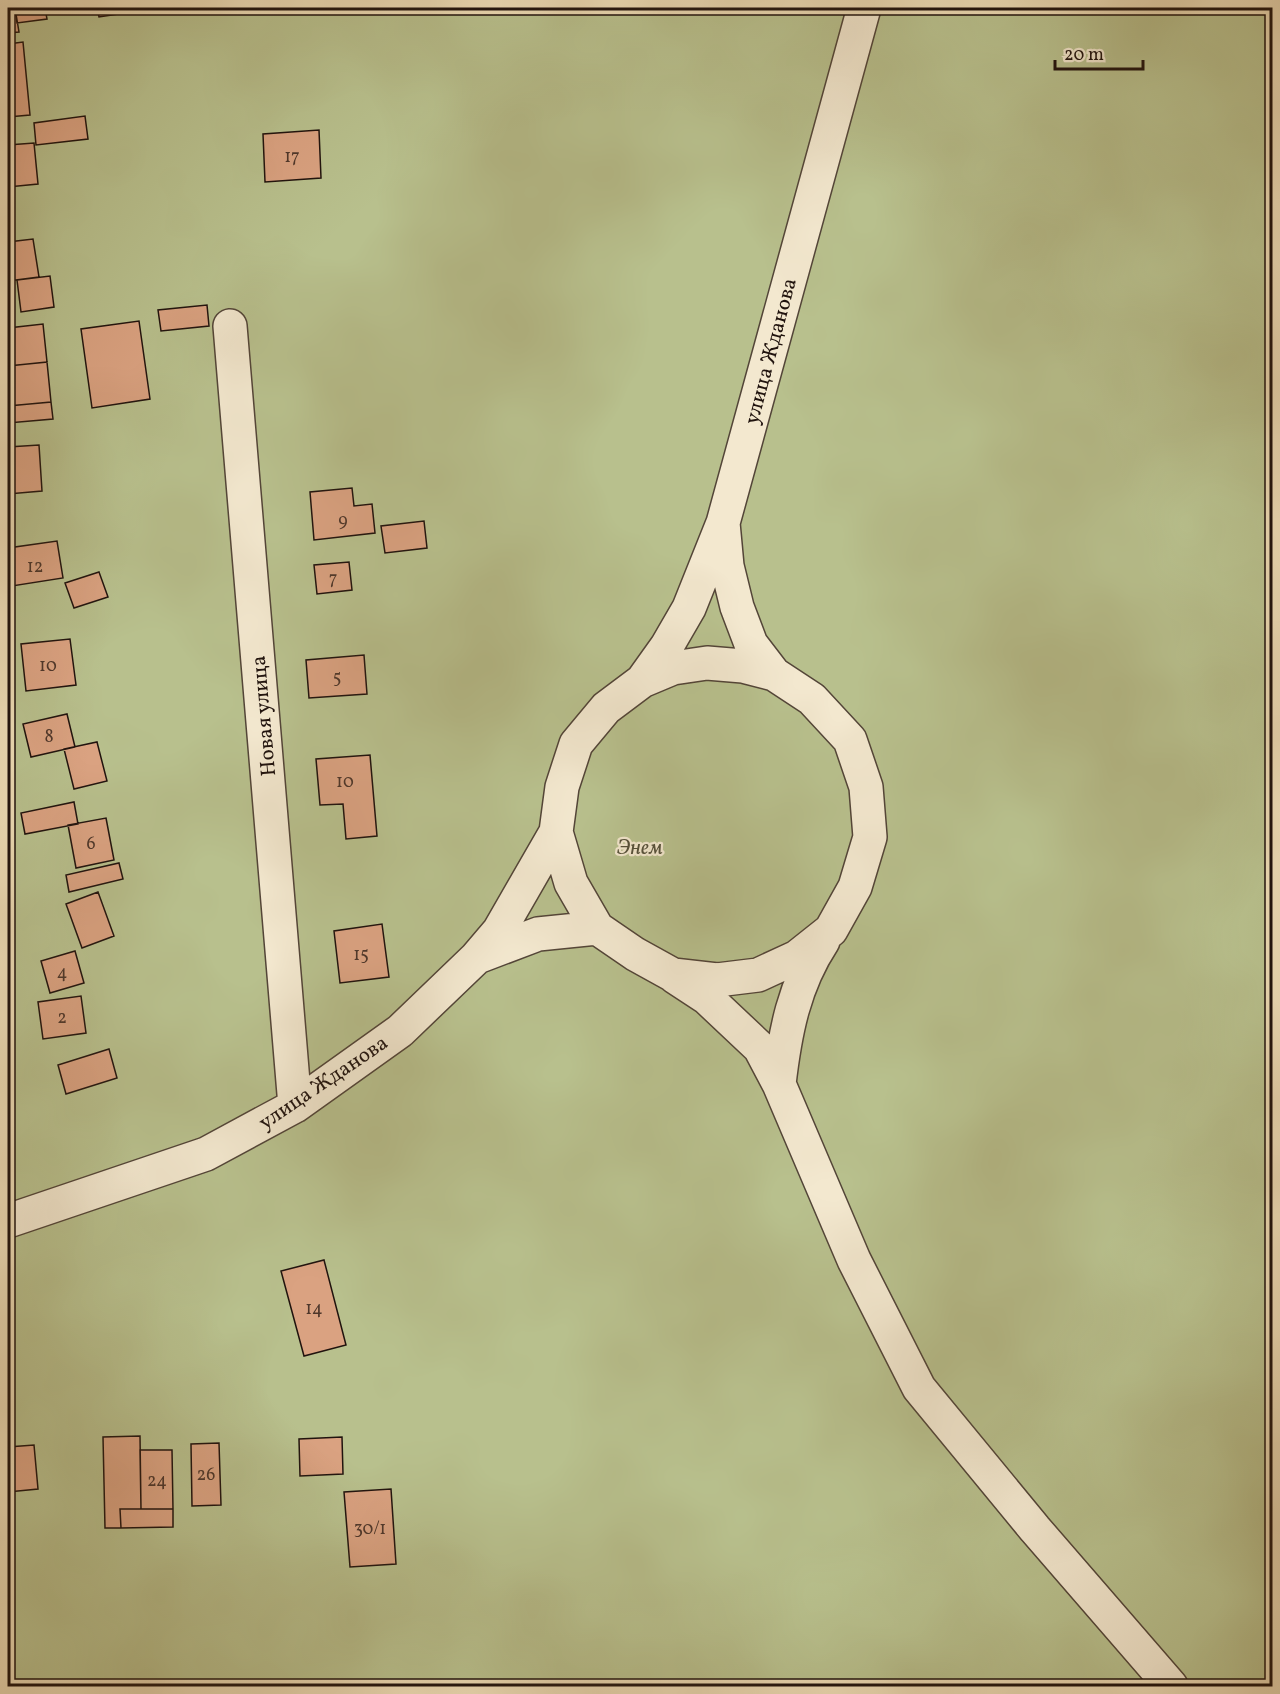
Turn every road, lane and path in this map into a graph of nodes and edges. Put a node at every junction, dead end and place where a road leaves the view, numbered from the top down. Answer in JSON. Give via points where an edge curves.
{"nodes":[{"id":1,"x":864,"y":8,"type":"edge"},
{"id":2,"x":230,"y":326,"type":"dead end"},
{"id":3,"x":723,"y":523,"type":"junction"},
{"id":4,"x":774,"y":674,"type":"junction"},
{"id":5,"x":642,"y":681,"type":"junction"},
{"id":6,"x":556,"y":832,"type":"junction"},
{"id":7,"x":597,"y":928,"type":"junction"},
{"id":8,"x":831,"y":930,"type":"junction"},
{"id":9,"x":476,"y":958,"type":"junction"},
{"id":10,"x":673,"y":975,"type":"junction"},
{"id":11,"x":779,"y":1084,"type":"junction"},
{"id":12,"x":295,"y":1106,"type":"junction"},
{"id":13,"x":8,"y":1221,"type":"edge"},
{"id":14,"x":1171,"y":1686,"type":"edge"}],
"edges":[{"from":1,"to":3,"type":"street","name":"улица Жданова"},
{"from":2,"to":12,"type":"street","name":"Новая улица"},
{"from":3,"to":4,"type":"street","via":[[727,566],[737,607],[751,644]]},
{"from":3,"to":5,"type":"street","name":"улица Жданова","via":[[689,608]]},
{"from":4,"to":5,"type":"street","name":"улица Жданова","via":[[707,663],[673,668]]},
{"from":4,"to":8,"type":"street","name":"улица Жданова","via":[[812,699],[850,740],[866,787],[870,837],[855,887]]},
{"from":5,"to":6,"type":"street","name":"улица Жданова","via":[[606,708],[576,744],[562,787]]},
{"from":6,"to":7,"type":"street","name":"улица Жданова","via":[[571,883]]},
{"from":6,"to":9,"type":"street","name":"улица Жданова","via":[[499,930]]},
{"from":7,"to":9,"type":"street","via":[[538,934]]},
{"from":7,"to":10,"type":"street","name":"улица Жданова"},
{"from":8,"to":10,"type":"street","name":"улица Жданова","via":[[797,957],[758,975],[717,980]]},
{"from":8,"to":11,"type":"street","via":[[808,964],[793,1003]]},
{"from":9,"to":12,"type":"street","name":"улица Жданова","via":[[400,1031]]},
{"from":10,"to":11,"type":"street","via":[[707,998],[760,1048]]},
{"from":11,"to":14,"type":"street","via":[[854,1260],[919,1388]]},
{"from":12,"to":13,"type":"street","name":"улица Жданова","via":[[206,1154]]}]}
